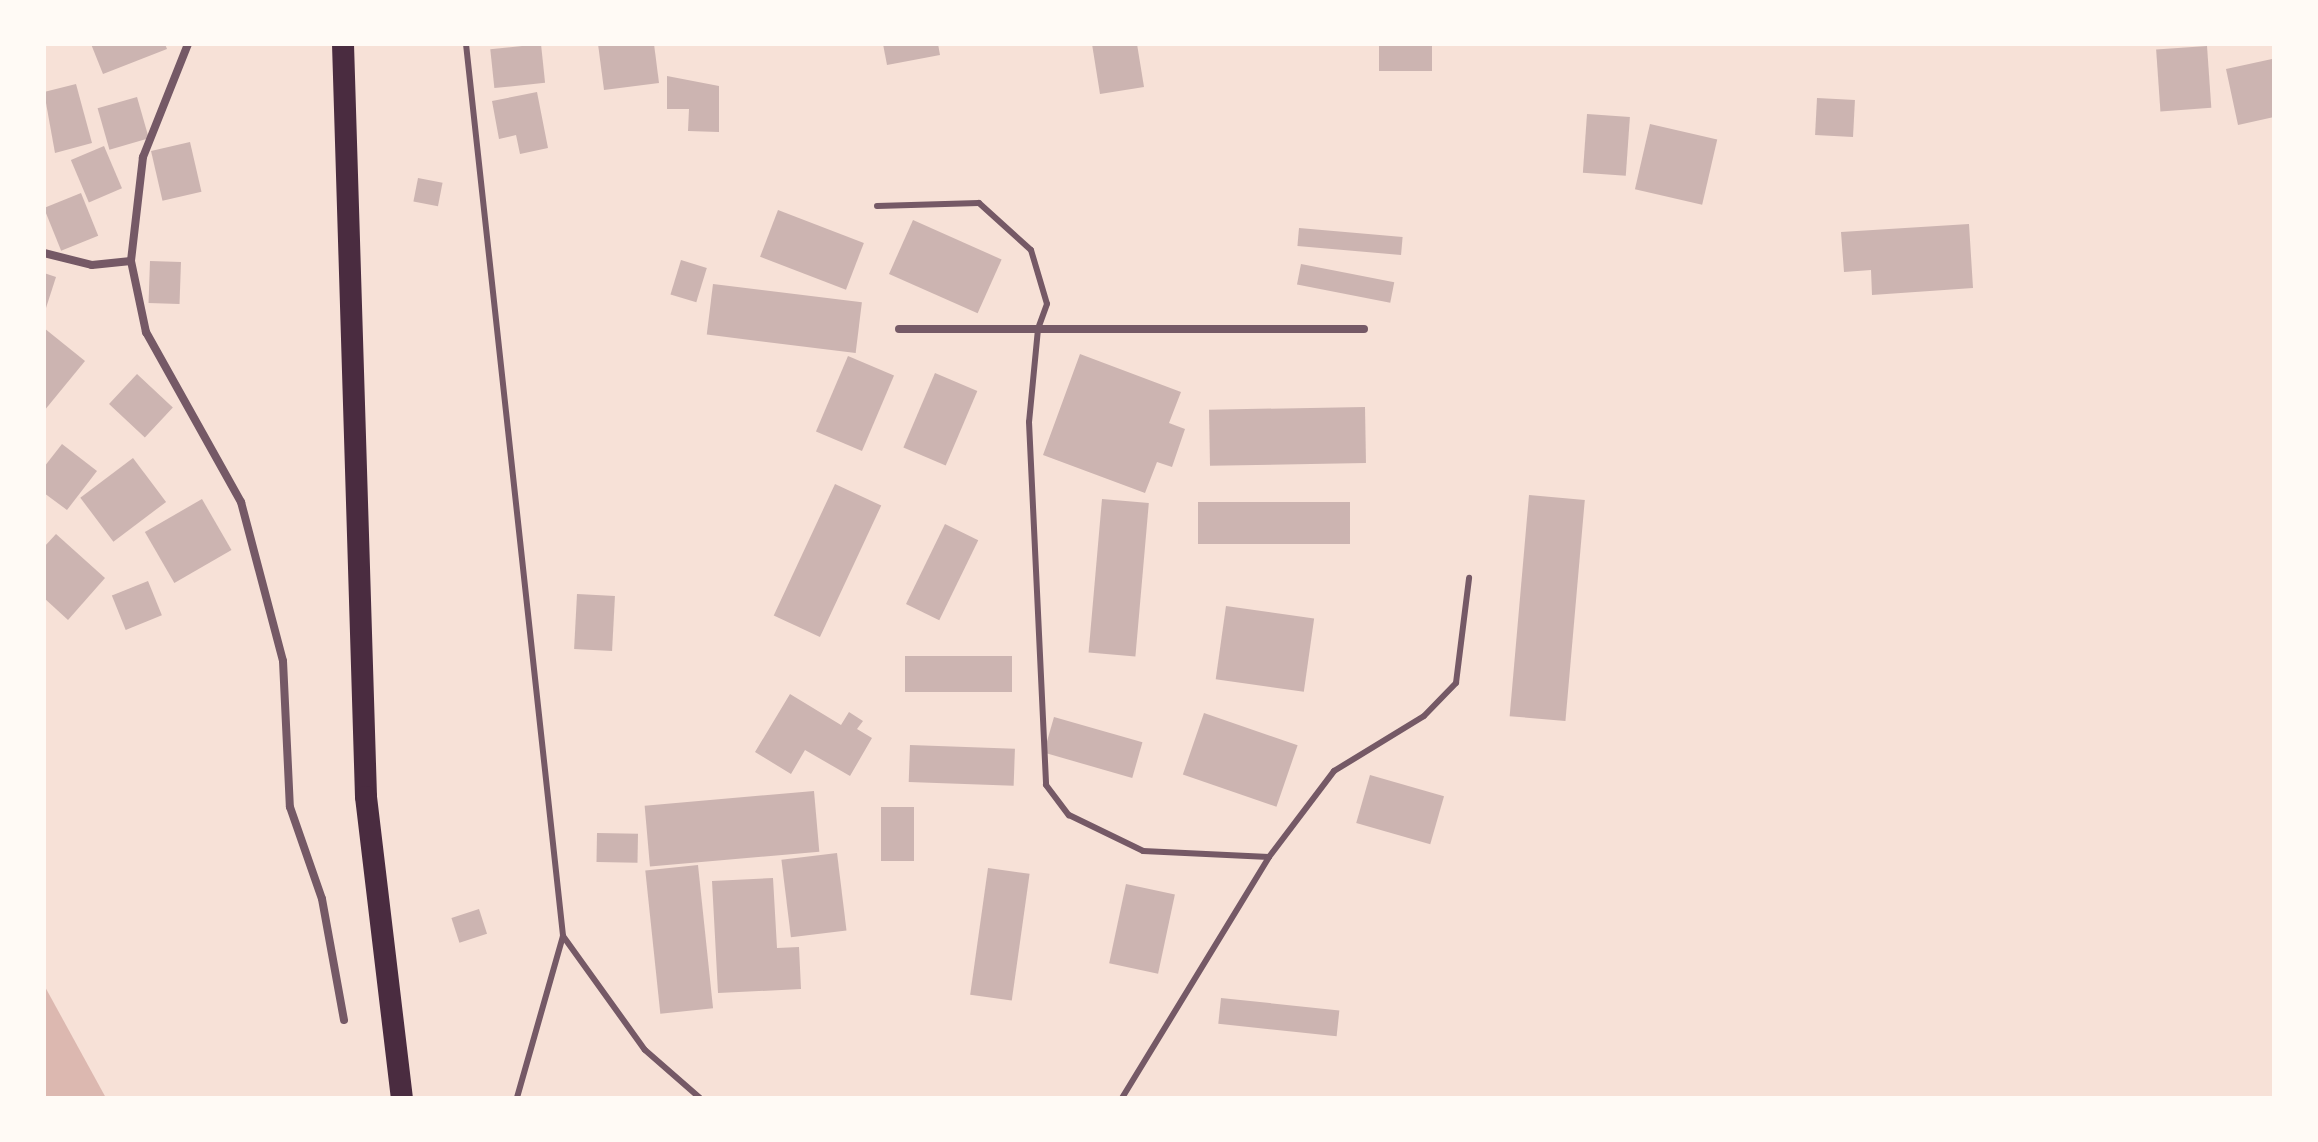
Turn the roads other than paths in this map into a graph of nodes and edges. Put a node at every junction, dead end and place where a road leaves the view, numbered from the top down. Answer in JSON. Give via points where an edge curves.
{"nodes":[{"id":1,"x":188,"y":44,"type":"edge"},
{"id":2,"x":343,"y":44,"type":"edge"},
{"id":3,"x":466,"y":44,"type":"edge"},
{"id":4,"x":877,"y":206,"type":"dead end"},
{"id":5,"x":44,"y":253,"type":"edge"},
{"id":6,"x":131,"y":261,"type":"junction"},
{"id":7,"x":899,"y":329,"type":"dead end"},
{"id":8,"x":1038,"y":329,"type":"junction"},
{"id":9,"x":1364,"y":329,"type":"dead end"},
{"id":10,"x":1469,"y":578,"type":"dead end"},
{"id":11,"x":1269,"y":857,"type":"junction"},
{"id":12,"x":563,"y":936,"type":"junction"},
{"id":13,"x":344,"y":1020,"type":"dead end"},
{"id":14,"x":402,"y":1098,"type":"edge"},
{"id":15,"x":517,"y":1098,"type":"edge"},
{"id":16,"x":700,"y":1098,"type":"edge"},
{"id":17,"x":1122,"y":1098,"type":"edge"}],
"edges":[{"from":1,"to":6,"type":"street","via":[[143,157]]},
{"from":2,"to":14,"type":"highway","via":[[366,797]]},
{"from":3,"to":12,"type":"lane"},
{"from":4,"to":8,"type":"lane","via":[[979,203],[1031,250],[1047,304]]},
{"from":5,"to":6,"type":"street","via":[[92,265]]},
{"from":6,"to":13,"type":"street","via":[[146,332],[241,502],[283,661],[290,807],[322,899]]},
{"from":7,"to":8,"type":"street"},
{"from":8,"to":9,"type":"street"},
{"from":8,"to":11,"type":"lane","via":[[1029,422],[1046,785],[1069,815],[1143,851]]},
{"from":10,"to":11,"type":"lane","via":[[1456,683],[1424,716],[1334,771]]},
{"from":11,"to":17,"type":"lane"},
{"from":12,"to":15,"type":"lane"},
{"from":12,"to":16,"type":"lane","via":[[645,1050]]}]}
